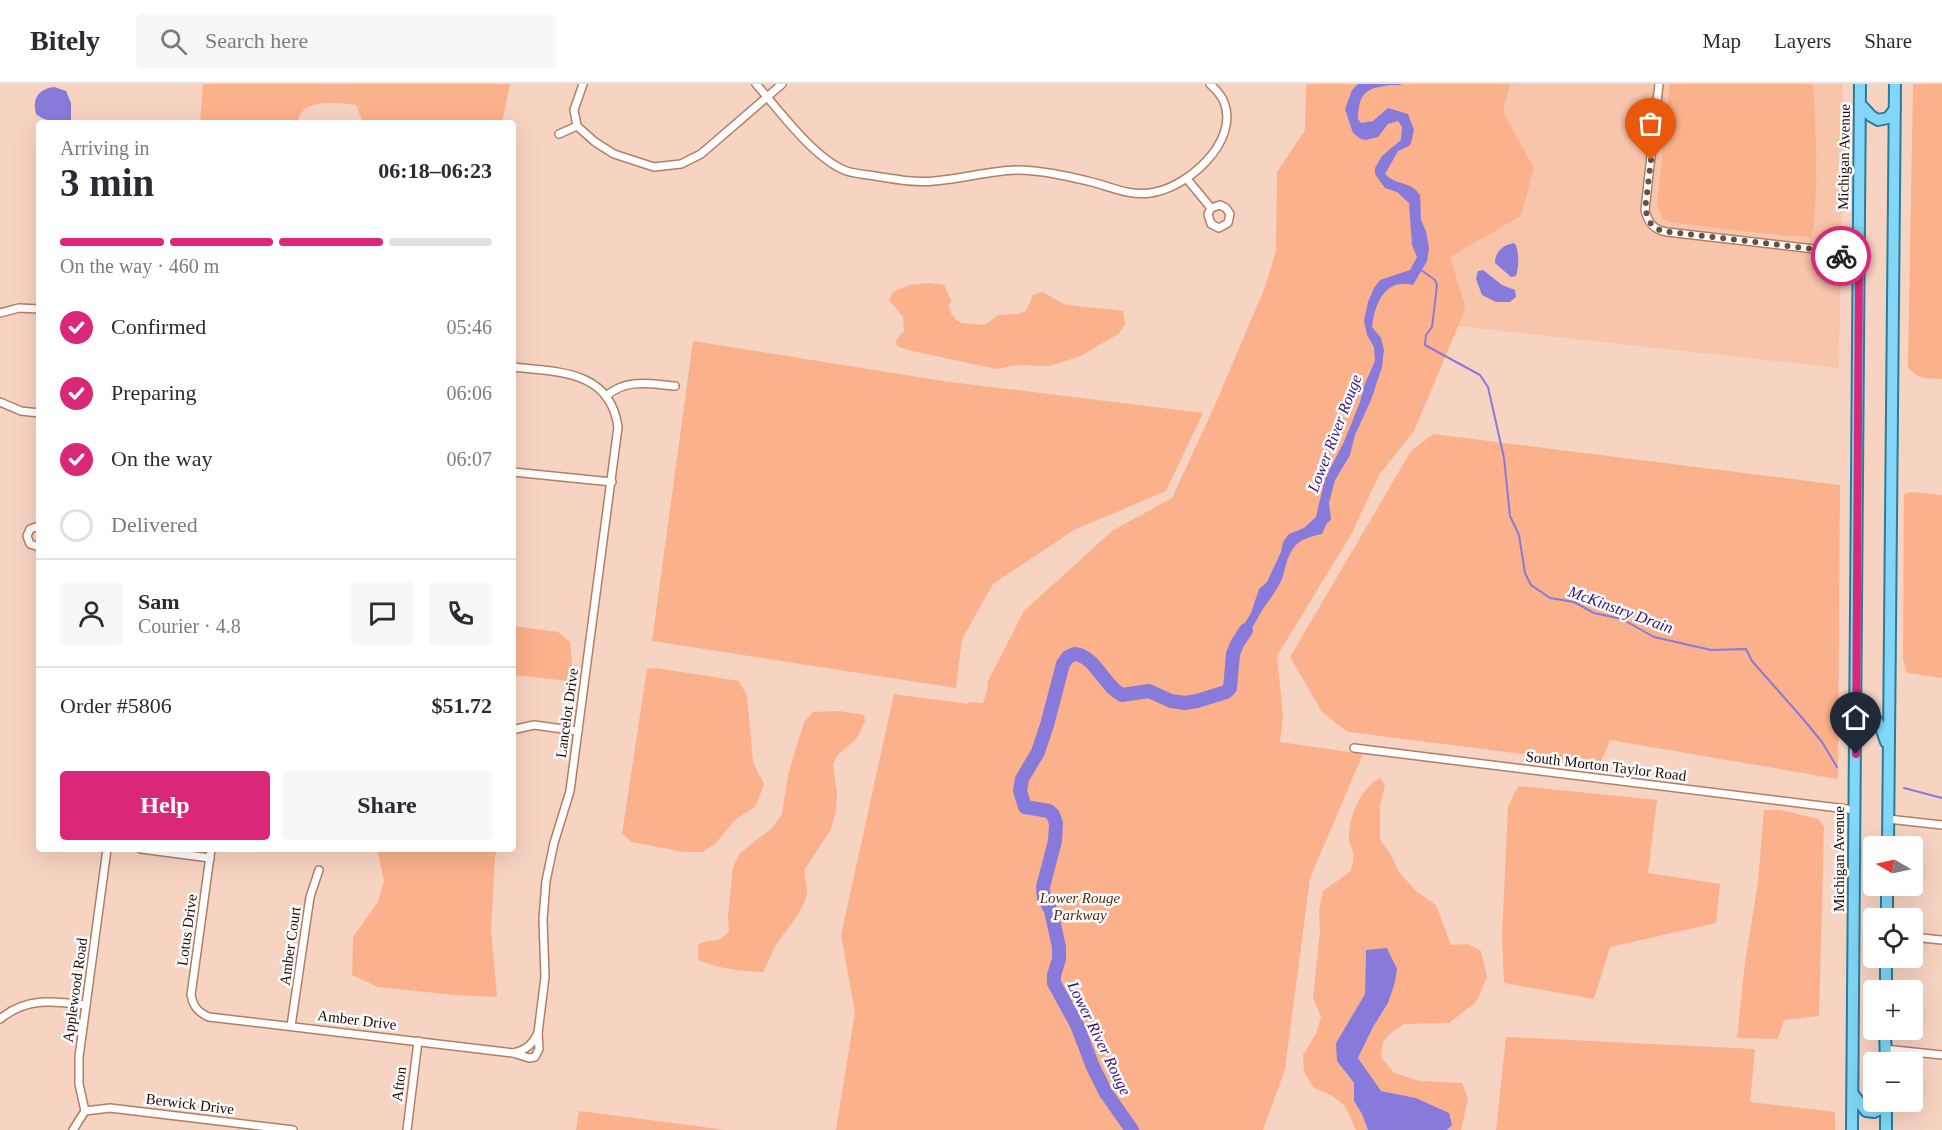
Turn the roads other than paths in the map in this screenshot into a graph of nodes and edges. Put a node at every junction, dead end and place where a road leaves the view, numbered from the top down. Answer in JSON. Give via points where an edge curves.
{"nodes":[{"id":1,"x":583,"y":84,"type":"edge"},
{"id":2,"x":756,"y":84,"type":"edge"},
{"id":3,"x":782,"y":84,"type":"edge"},
{"id":4,"x":1210,"y":84,"type":"edge"},
{"id":5,"x":1659,"y":84,"type":"edge"},
{"id":6,"x":1860,"y":84,"type":"edge"},
{"id":7,"x":1895,"y":84,"type":"edge"},
{"id":8,"x":767,"y":96,"type":"junction"},
{"id":9,"x":1860,"y":104,"type":"junction"},
{"id":10,"x":1894,"y":109,"type":"junction"},
{"id":11,"x":578,"y":126,"type":"junction"},
{"id":12,"x":560,"y":134,"type":"dead end"},
{"id":13,"x":1187,"y":179,"type":"junction"},
{"id":14,"x":1211,"y":208,"type":"dead end"},
{"id":15,"x":1859,"y":244,"type":"junction"},
{"id":16,"x":1814,"y":249,"type":"junction"},
{"id":17,"x":1859,"y":259,"type":"junction"},
{"id":18,"x":36,"y":309,"type":"edge"},
{"id":19,"x":0,"y":312,"type":"edge"},
{"id":20,"x":516,"y":367,"type":"edge"},
{"id":21,"x":675,"y":386,"type":"dead end"},
{"id":22,"x":606,"y":396,"type":"junction"},
{"id":23,"x":0,"y":402,"type":"edge"},
{"id":24,"x":36,"y":413,"type":"edge"},
{"id":25,"x":516,"y":472,"type":"edge"},
{"id":26,"x":612,"y":482,"type":"junction"},
{"id":27,"x":36,"y":527,"type":"edge"},
{"id":28,"x":36,"y":545,"type":"edge"},
{"id":29,"x":1856,"y":717,"type":"junction"},
{"id":30,"x":516,"y":729,"type":"dead end"},
{"id":31,"x":578,"y":731,"type":"junction"},
{"id":32,"x":1354,"y":748,"type":"dead end"},
{"id":33,"x":1889,"y":748,"type":"junction"},
{"id":34,"x":1855,"y":810,"type":"junction"},
{"id":35,"x":1888,"y":819,"type":"junction"},
{"id":36,"x":1942,"y":825,"type":"edge"},
{"id":37,"x":1888,"y":836,"type":"edge"},
{"id":38,"x":107,"y":852,"type":"edge"},
{"id":39,"x":164,"y":852,"type":"edge"},
{"id":40,"x":211,"y":852,"type":"edge"},
{"id":41,"x":210,"y":858,"type":"junction"},
{"id":42,"x":319,"y":870,"type":"dead end"},
{"id":43,"x":1923,"y":938,"type":"edge"},
{"id":44,"x":1942,"y":940,"type":"edge"},
{"id":45,"x":86,"y":1005,"type":"junction"},
{"id":46,"x":199,"y":1012,"type":"joint"},
{"id":47,"x":0,"y":1019,"type":"edge"},
{"id":48,"x":291,"y":1026,"type":"junction"},
{"id":49,"x":538,"y":1033,"type":"junction"},
{"id":50,"x":1885,"y":1040,"type":"edge"},
{"id":51,"x":418,"y":1041,"type":"junction"},
{"id":52,"x":527,"y":1048,"type":"joint"},
{"id":53,"x":1885,"y":1049,"type":"junction"},
{"id":54,"x":1885,"y":1052,"type":"edge"},
{"id":55,"x":513,"y":1053,"type":"junction"},
{"id":56,"x":1942,"y":1055,"type":"edge"},
{"id":57,"x":535,"y":1057,"type":"joint"},
{"id":58,"x":1853,"y":1094,"type":"junction"},
{"id":59,"x":1863,"y":1107,"type":"edge"},
{"id":60,"x":85,"y":1111,"type":"junction"},
{"id":61,"x":1886,"y":1112,"type":"edge"},
{"id":62,"x":221,"y":1125,"type":"edge"},
{"id":63,"x":73,"y":1130,"type":"edge"},
{"id":64,"x":293,"y":1130,"type":"edge"},
{"id":65,"x":407,"y":1130,"type":"edge"},
{"id":66,"x":1852,"y":1130,"type":"edge"},
{"id":67,"x":1886,"y":1130,"type":"edge"}],
"edges":[{"from":1,"to":11,"type":"street","via":[[574,110]]},
{"from":2,"to":8,"type":"street"},
{"from":3,"to":8,"type":"street"},
{"from":4,"to":13,"type":"street","via":[[1225,104],[1223,138],[1213,154]]},
{"from":5,"to":16,"type":"street","via":[[1645,210],[1651,224],[1667,232]]},
{"from":6,"to":9,"type":"main road","name":"Michigan Avenue"},
{"from":7,"to":10,"type":"main road"},
{"from":8,"to":11,"type":"street","via":[[701,154],[681,164],[642,164],[604,148]]},
{"from":8,"to":13,"type":"street","via":[[830,163],[847,171],[914,181],[992,172],[1046,172],[1126,193],[1147,194]]},
{"from":9,"to":10,"type":"main road","via":[[1878,120],[1888,118]]},
{"from":9,"to":15,"type":"main road","name":"Michigan Avenue"},
{"from":10,"to":33,"type":"main road"},
{"from":11,"to":12,"type":"street"},
{"from":13,"to":14,"type":"street"},
{"from":15,"to":16,"type":"street"},
{"from":15,"to":17,"type":"main road","name":"Michigan Avenue"},
{"from":16,"to":17,"type":"street","via":[[1827,255]]},
{"from":17,"to":29,"type":"main road","name":"Michigan Avenue"},
{"from":18,"to":19,"type":"street"},
{"from":20,"to":22,"type":"street","via":[[579,376]]},
{"from":21,"to":22,"type":"street","via":[[632,383]]},
{"from":22,"to":26,"type":"street","name":"Lancelot Drive","via":[[618,427]]},
{"from":23,"to":24,"type":"street"},
{"from":25,"to":26,"type":"street"},
{"from":26,"to":31,"type":"street","name":"Lancelot Drive"},
{"from":27,"to":28,"type":"street","via":[[27,536],[30,544]]},
{"from":29,"to":33,"type":"main road","via":[[1868,715],[1877,720]]},
{"from":29,"to":34,"type":"main road","name":"Michigan Avenue"},
{"from":30,"to":31,"type":"street","via":[[534,725]]},
{"from":31,"to":49,"type":"street","name":"Lancelot Drive","via":[[570,792],[546,881],[545,977]]},
{"from":32,"to":34,"type":"street","name":"South Morton Taylor Road"},
{"from":33,"to":35,"type":"main road"},
{"from":34,"to":58,"type":"main road","name":"Michigan Avenue"},
{"from":35,"to":36,"type":"street"},
{"from":35,"to":37,"type":"main road"},
{"from":38,"to":45,"type":"street","name":"Applewood Road"},
{"from":39,"to":41,"type":"street"},
{"from":40,"to":41,"type":"street","name":"Lotus Drive"},
{"from":41,"to":46,"type":"street","name":"Lotus Drive","via":[[191,995]]},
{"from":42,"to":48,"type":"street","name":"Amber Court","via":[[310,897]]},
{"from":43,"to":44,"type":"street"},
{"from":45,"to":47,"type":"street","via":[[38,1001],[20,1006]]},
{"from":45,"to":60,"type":"street","name":"Applewood Road","via":[[79,1070]]},
{"from":46,"to":48,"type":"street","name":"Amber Drive","via":[[209,1017]]},
{"from":48,"to":51,"type":"street","name":"Amber Drive"},
{"from":49,"to":52,"type":"street","name":"Lancelot Drive"},
{"from":49,"to":57,"type":"street","name":"Lancelot Drive"},
{"from":50,"to":53,"type":"main road"},
{"from":51,"to":55,"type":"street","name":"Amber Drive"},
{"from":51,"to":65,"type":"street","name":"Afton"},
{"from":52,"to":55,"type":"street","name":"Amber Drive"},
{"from":53,"to":54,"type":"main road"},
{"from":53,"to":56,"type":"street"},
{"from":55,"to":57,"type":"street","name":"Amber Drive"},
{"from":58,"to":59,"type":"main road"},
{"from":58,"to":66,"type":"main road","name":"Michigan Avenue"},
{"from":60,"to":62,"type":"street","name":"Berwick Drive","via":[[110,1108]]},
{"from":60,"to":63,"type":"street"},
{"from":61,"to":67,"type":"main road"},
{"from":62,"to":64,"type":"street","name":"Berwick Drive"}]}
